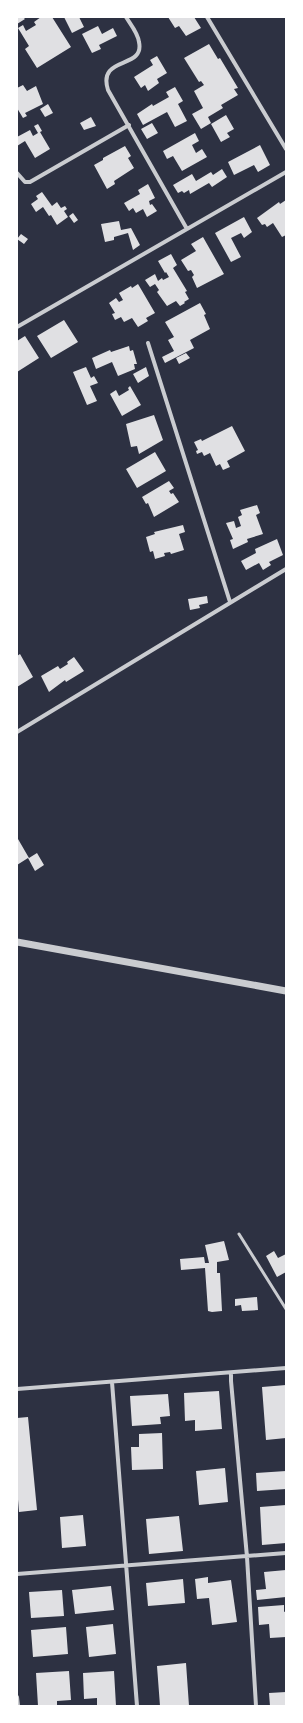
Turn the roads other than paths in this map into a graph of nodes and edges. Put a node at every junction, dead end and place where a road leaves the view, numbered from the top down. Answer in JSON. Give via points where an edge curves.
{"nodes":[{"id":1,"x":126,"y":17,"type":"edge"},
{"id":2,"x":207,"y":17,"type":"edge"},
{"id":3,"x":129,"y":125,"type":"junction"},
{"id":4,"x":286,"y":149,"type":"edge"},
{"id":5,"x":286,"y":172,"type":"edge"},
{"id":6,"x":17,"y":173,"type":"edge"},
{"id":7,"x":188,"y":229,"type":"junction"},
{"id":8,"x":17,"y":320,"type":"edge"},
{"id":9,"x":19,"y":326,"type":"edge"},
{"id":10,"x":148,"y":343,"type":"dead end"},
{"id":11,"x":286,"y":569,"type":"edge"},
{"id":12,"x":230,"y":602,"type":"junction"},
{"id":13,"x":17,"y":732,"type":"edge"},
{"id":14,"x":17,"y":942,"type":"edge"},
{"id":15,"x":286,"y":990,"type":"edge"},
{"id":16,"x":239,"y":1234,"type":"dead end"},
{"id":17,"x":286,"y":1309,"type":"edge"},
{"id":18,"x":286,"y":1368,"type":"edge"},
{"id":19,"x":231,"y":1373,"type":"junction"},
{"id":20,"x":112,"y":1382,"type":"junction"},
{"id":21,"x":17,"y":1389,"type":"edge"},
{"id":22,"x":286,"y":1553,"type":"edge"},
{"id":23,"x":247,"y":1557,"type":"junction"},
{"id":24,"x":126,"y":1565,"type":"junction"},
{"id":25,"x":17,"y":1574,"type":"edge"},
{"id":26,"x":17,"y":1697,"type":"edge"},
{"id":27,"x":18,"y":1706,"type":"edge"},
{"id":28,"x":136,"y":1706,"type":"edge"},
{"id":29,"x":256,"y":1706,"type":"edge"}],
"edges":[{"from":1,"to":3,"type":"street","via":[[139,40],[140,50],[135,56],[108,71],[106,82],[108,90]]},
{"from":2,"to":4,"type":"street"},
{"from":3,"to":6,"type":"street","via":[[34,181],[25,182]]},
{"from":3,"to":7,"type":"street"},
{"from":5,"to":7,"type":"street"},
{"from":7,"to":9,"type":"street"},
{"from":8,"to":9,"type":"street"},
{"from":10,"to":12,"type":"street"},
{"from":11,"to":12,"type":"street"},
{"from":12,"to":13,"type":"street"},
{"from":14,"to":15,"type":"street"},
{"from":16,"to":17,"type":"lane"},
{"from":18,"to":19,"type":"street"},
{"from":19,"to":20,"type":"street"},
{"from":19,"to":23,"type":"street"},
{"from":20,"to":21,"type":"street"},
{"from":20,"to":24,"type":"street"},
{"from":22,"to":23,"type":"street"},
{"from":23,"to":24,"type":"street"},
{"from":23,"to":29,"type":"street"},
{"from":24,"to":25,"type":"street"},
{"from":24,"to":28,"type":"street"},
{"from":26,"to":27,"type":"street"}]}
